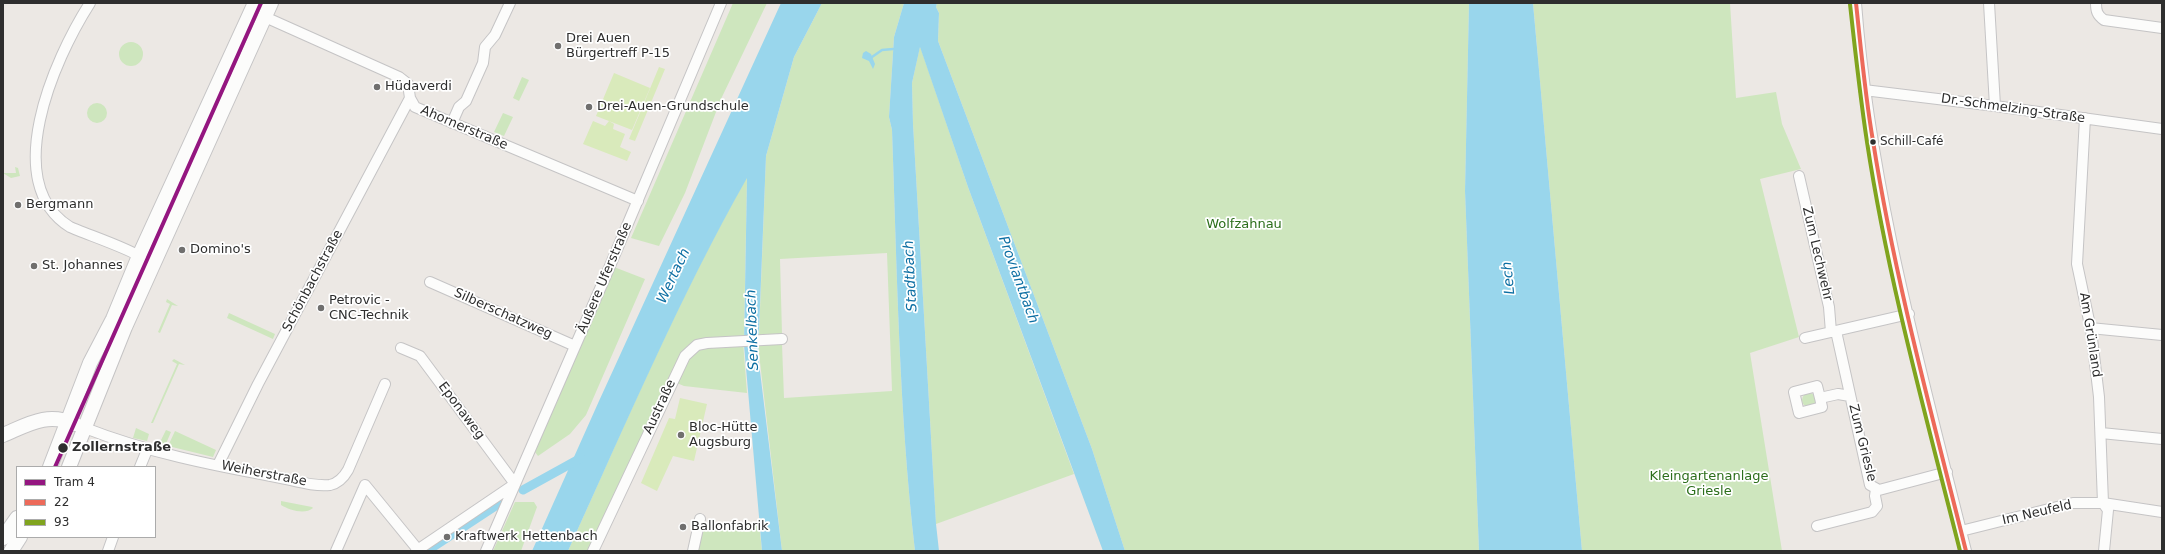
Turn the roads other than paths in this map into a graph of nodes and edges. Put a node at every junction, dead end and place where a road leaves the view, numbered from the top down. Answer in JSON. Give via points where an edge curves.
{"nodes":[{"id":1,"x":90,"y":3,"type":"edge"},
{"id":2,"x":255,"y":3,"type":"edge"},
{"id":3,"x":271,"y":3,"type":"edge"},
{"id":4,"x":510,"y":3,"type":"edge"},
{"id":5,"x":721,"y":3,"type":"edge"},
{"id":6,"x":1856,"y":3,"type":"edge"},
{"id":7,"x":1989,"y":3,"type":"edge"},
{"id":8,"x":2096,"y":3,"type":"edge"},
{"id":9,"x":265,"y":17,"type":"junction"},
{"id":10,"x":2162,"y":28,"type":"edge"},
{"id":11,"x":1864,"y":90,"type":"junction"},
{"id":12,"x":410,"y":98,"type":"junction"},
{"id":13,"x":1995,"y":106,"type":"junction"},
{"id":14,"x":2085,"y":118,"type":"junction"},
{"id":15,"x":452,"y":123,"type":"junction"},
{"id":16,"x":28,"y":124,"type":"dead end"},
{"id":17,"x":2162,"y":129,"type":"edge"},
{"id":18,"x":1799,"y":176,"type":"dead end"},
{"id":19,"x":34,"y":196,"type":"dead end"},
{"id":20,"x":638,"y":201,"type":"junction"},
{"id":21,"x":139,"y":256,"type":"junction"},
{"id":22,"x":150,"y":273,"type":"junction"},
{"id":23,"x":430,"y":282,"type":"dead end"},
{"id":24,"x":1909,"y":314,"type":"junction"},
{"id":25,"x":2090,"y":328,"type":"junction"},
{"id":26,"x":1833,"y":332,"type":"junction"},
{"id":27,"x":2162,"y":335,"type":"edge"},
{"id":28,"x":1805,"y":338,"type":"dead end"},
{"id":29,"x":782,"y":339,"type":"dead end"},
{"id":30,"x":575,"y":346,"type":"junction"},
{"id":31,"x":400,"y":348,"type":"dead end"},
{"id":32,"x":385,"y":384,"type":"dead end"},
{"id":33,"x":1850,"y":396,"type":"junction"},
{"id":34,"x":1822,"y":398,"type":"dead end"},
{"id":35,"x":67,"y":421,"type":"junction"},
{"id":36,"x":84,"y":428,"type":"junction"},
{"id":37,"x":3,"y":434,"type":"edge"},
{"id":38,"x":2101,"y":434,"type":"junction"},
{"id":39,"x":2162,"y":439,"type":"edge"},
{"id":40,"x":147,"y":450,"type":"junction"},
{"id":41,"x":218,"y":465,"type":"junction"},
{"id":42,"x":50,"y":466,"type":"edge"},
{"id":43,"x":69,"y":466,"type":"edge"},
{"id":44,"x":140,"y":466,"type":"edge"},
{"id":45,"x":1946,"y":472,"type":"junction"},
{"id":46,"x":515,"y":484,"type":"junction"},
{"id":47,"x":1876,"y":489,"type":"junction"},
{"id":48,"x":2103,"y":503,"type":"junction"},
{"id":49,"x":2162,"y":512,"type":"edge"},
{"id":50,"x":16,"y":519,"type":"edge"},
{"id":51,"x":700,"y":519,"type":"dead end"},
{"id":52,"x":1817,"y":526,"type":"dead end"},
{"id":53,"x":1961,"y":531,"type":"junction"},
{"id":54,"x":3,"y":538,"type":"edge"},
{"id":55,"x":19,"y":538,"type":"edge"},
{"id":56,"x":113,"y":538,"type":"edge"},
{"id":57,"x":11,"y":551,"type":"edge"},
{"id":58,"x":108,"y":551,"type":"edge"},
{"id":59,"x":336,"y":551,"type":"edge"},
{"id":60,"x":418,"y":551,"type":"edge"},
{"id":61,"x":486,"y":551,"type":"edge"},
{"id":62,"x":593,"y":551,"type":"edge"},
{"id":63,"x":693,"y":551,"type":"edge"},
{"id":64,"x":1966,"y":551,"type":"edge"},
{"id":65,"x":2104,"y":551,"type":"edge"}],
"edges":[{"from":1,"to":16,"type":"street","via":[[63,47]]},
{"from":2,"to":21,"type":"main road"},
{"from":3,"to":9,"type":"main road"},
{"from":4,"to":15,"type":"street","via":[[495,35],[483,50],[483,63],[466,101],[459,107]]},
{"from":5,"to":20,"type":"street","name":"Äußere Uferstraße"},
{"from":6,"to":11,"type":"street"},
{"from":7,"to":13,"type":"street"},
{"from":8,"to":10,"type":"street","via":[[2096,10],[2104,20]]},
{"from":9,"to":12,"type":"street","name":"Ahornerstraße","via":[[399,78],[408,84]]},
{"from":9,"to":22,"type":"main road"},
{"from":11,"to":13,"type":"street","name":"Dr.-Schmelzing-Straße"},
{"from":11,"to":24,"type":"street","via":[[1881,194]]},
{"from":12,"to":15,"type":"street","name":"Ahornerstraße","via":[[415,107]]},
{"from":12,"to":41,"type":"street","name":"Schönbachstraße","via":[[258,384]]},
{"from":13,"to":14,"type":"street","name":"Dr.-Schmelzing-Straße"},
{"from":14,"to":17,"type":"street","name":"Dr.-Schmelzing-Straße"},
{"from":14,"to":25,"type":"street","name":"Am Grünland","via":[[2077,264]]},
{"from":15,"to":20,"type":"street","name":"Ahornerstraße"},
{"from":18,"to":26,"type":"street","name":"Zum Lechwehr"},
{"from":19,"to":21,"type":"street","via":[[52,216],[68,226]]},
{"from":20,"to":30,"type":"street","name":"Äußere Uferstraße"},
{"from":21,"to":22,"type":"street"},
{"from":21,"to":35,"type":"main road","via":[[113,319],[90,363]]},
{"from":22,"to":36,"type":"main road"},
{"from":23,"to":30,"type":"street","name":"Silberschatzweg"},
{"from":24,"to":26,"type":"street"},
{"from":24,"to":45,"type":"street"},
{"from":25,"to":27,"type":"street"},
{"from":25,"to":38,"type":"street","name":"Am Grünland"},
{"from":26,"to":28,"type":"street"},
{"from":26,"to":33,"type":"street","name":"Zum Griesle"},
{"from":29,"to":62,"type":"street","name":"Austraße","via":[[706,343],[697,345],[685,356]]},
{"from":30,"to":46,"type":"street","name":"Äußere Uferstraße"},
{"from":31,"to":46,"type":"street","name":"Eponaweg","via":[[420,356]]},
{"from":32,"to":41,"type":"street","name":"Weiherstraße","via":[[348,470],[338,482],[331,485],[315,484]]},
{"from":33,"to":34,"type":"street","name":"Zum Griesle","via":[[1838,394]]},
{"from":33,"to":47,"type":"street","name":"Zum Griesle","via":[[1870,485]]},
{"from":35,"to":36,"type":"main road"},
{"from":35,"to":37,"type":"main road","via":[[50,418]]},
{"from":35,"to":42,"type":"main road"},
{"from":36,"to":40,"type":"street","name":"Weiherstraße"},
{"from":36,"to":43,"type":"main road"},
{"from":38,"to":39,"type":"street"},
{"from":38,"to":48,"type":"street","name":"Am Grünland"},
{"from":40,"to":41,"type":"street","name":"Weiherstraße"},
{"from":40,"to":44,"type":"street"},
{"from":45,"to":47,"type":"street","name":"Zum Griesle"},
{"from":45,"to":53,"type":"street"},
{"from":46,"to":60,"type":"street"},
{"from":46,"to":61,"type":"street","name":"Äußere Uferstraße"},
{"from":47,"to":52,"type":"street","name":"Zum Griesle","via":[[1874,496],[1877,506],[1872,512]]},
{"from":48,"to":49,"type":"street","name":"Im Neufeld"},
{"from":48,"to":53,"type":"street","name":"Im Neufeld","via":[[2073,503]]},
{"from":48,"to":65,"type":"street","name":"Am Grünland","via":[[2108,510]]},
{"from":50,"to":54,"type":"main road"},
{"from":51,"to":63,"type":"street"},
{"from":53,"to":64,"type":"street"},
{"from":55,"to":57,"type":"main road"},
{"from":56,"to":58,"type":"street"},
{"from":59,"to":60,"type":"street","via":[[365,485]]}]}
